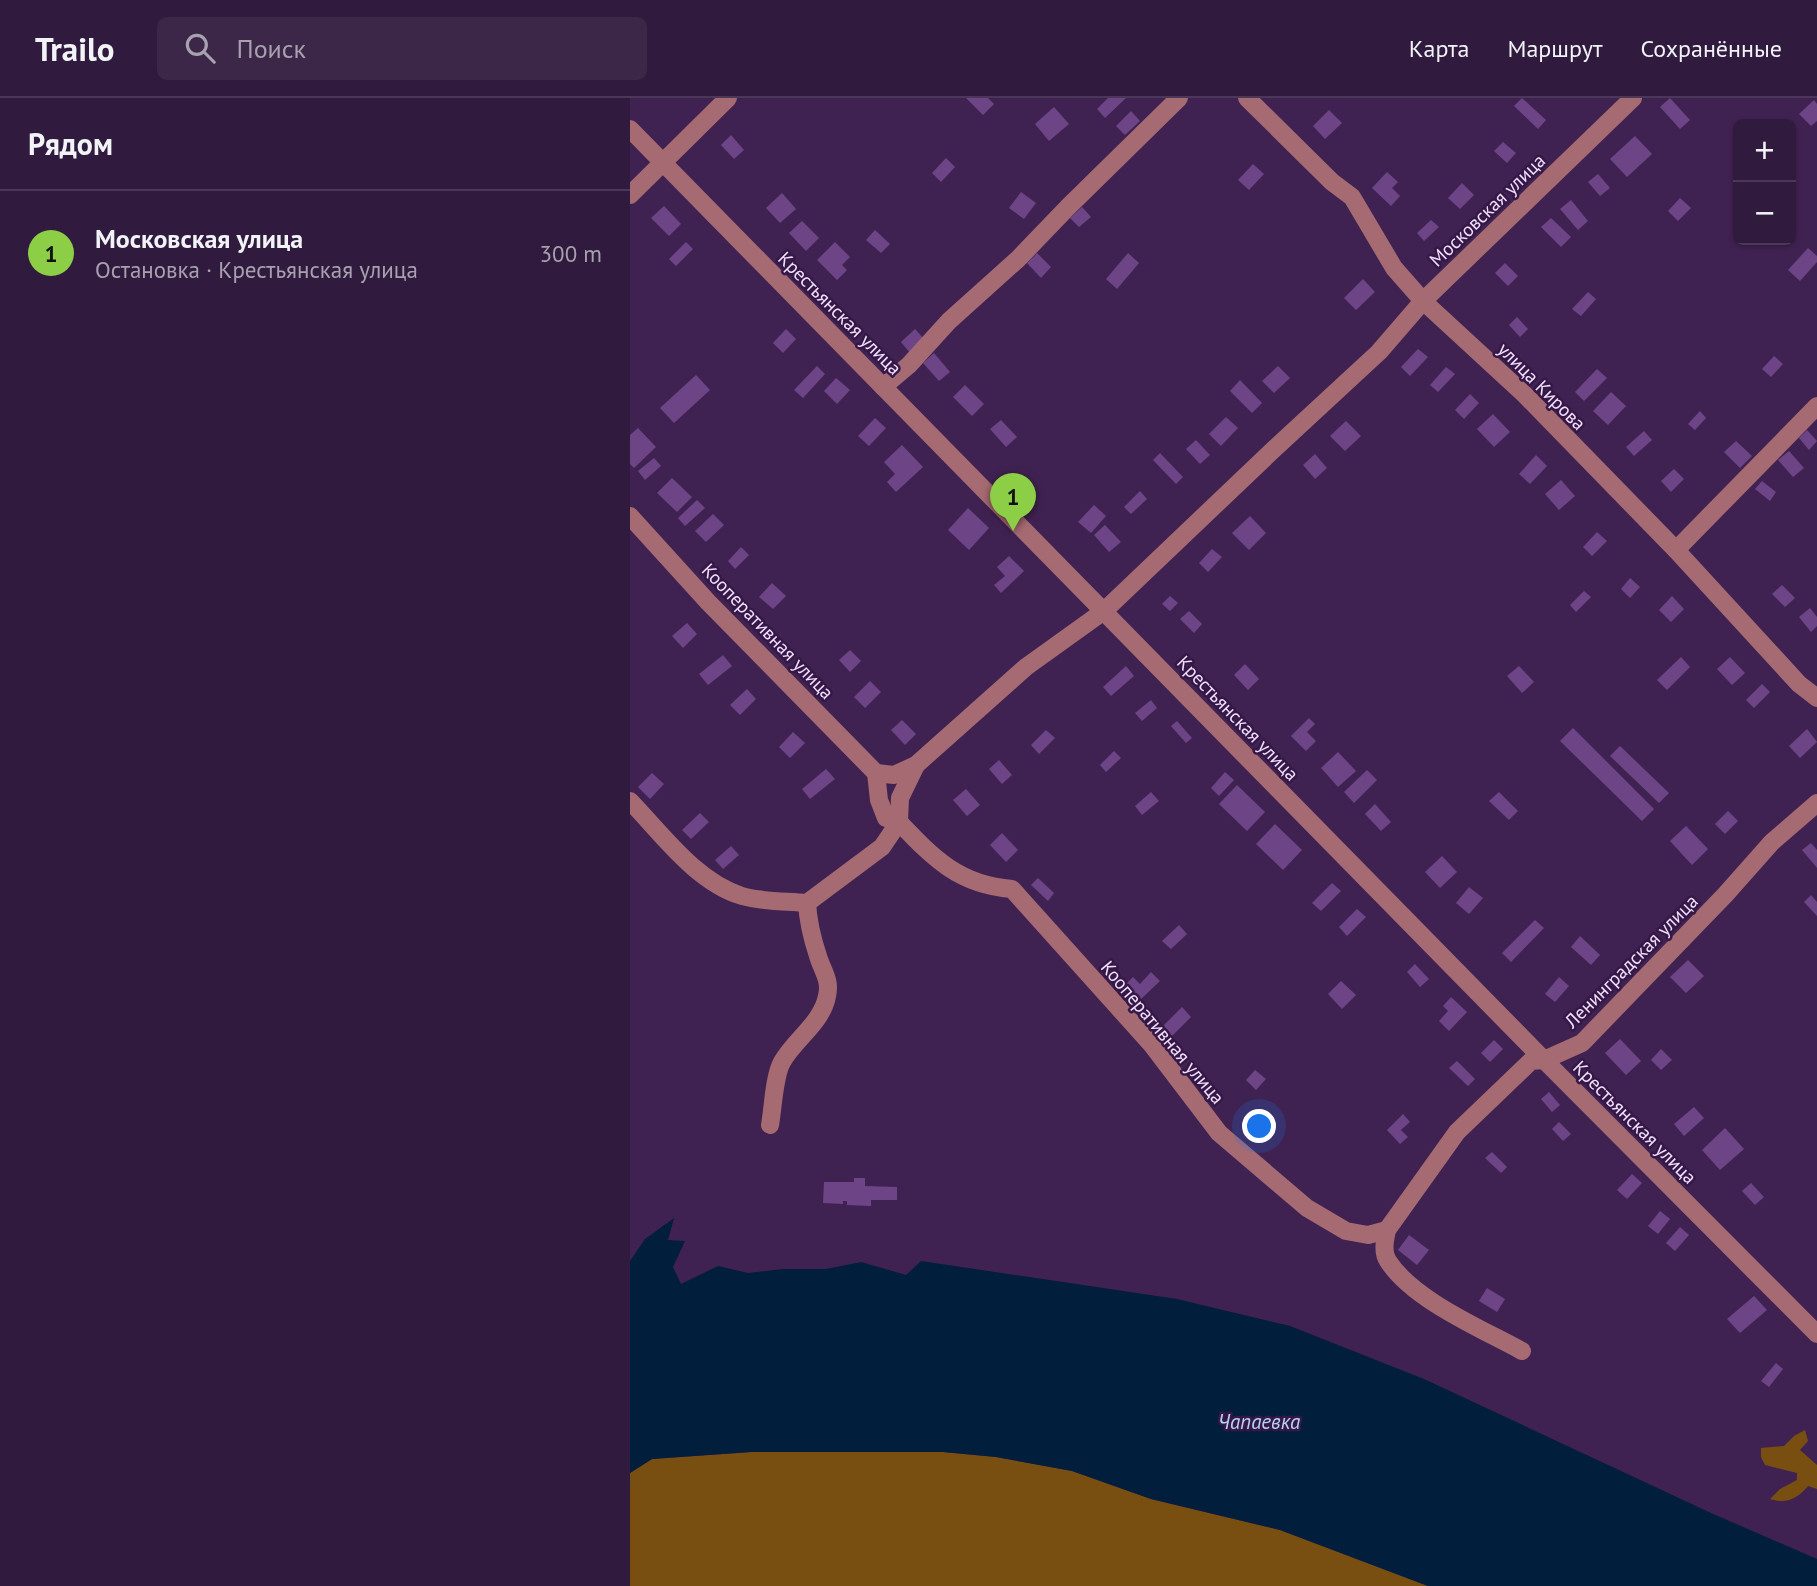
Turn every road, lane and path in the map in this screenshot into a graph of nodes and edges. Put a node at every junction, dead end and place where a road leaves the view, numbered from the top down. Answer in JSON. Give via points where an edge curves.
{"nodes":[{"id":1,"x":728,"y":98,"type":"edge"},
{"id":2,"x":1179,"y":98,"type":"edge"},
{"id":3,"x":1247,"y":98,"type":"edge"},
{"id":4,"x":1633,"y":98,"type":"edge"},
{"id":5,"x":630,"y":129,"type":"edge"},
{"id":6,"x":663,"y":163,"type":"junction"},
{"id":7,"x":630,"y":195,"type":"edge"},
{"id":8,"x":1423,"y":301,"type":"junction"},
{"id":9,"x":883,"y":387,"type":"junction"},
{"id":10,"x":1817,"y":406,"type":"edge"},
{"id":11,"x":630,"y":516,"type":"edge"},
{"id":12,"x":1676,"y":550,"type":"junction"},
{"id":13,"x":1104,"y":611,"type":"junction"},
{"id":14,"x":1817,"y":698,"type":"edge"},
{"id":15,"x":916,"y":765,"type":"junction"},
{"id":16,"x":876,"y":774,"type":"junction"},
{"id":17,"x":630,"y":801,"type":"edge"},
{"id":18,"x":1817,"y":803,"type":"edge"},
{"id":19,"x":899,"y":821,"type":"junction"},
{"id":20,"x":807,"y":903,"type":"junction"},
{"id":21,"x":1544,"y":1060,"type":"junction"},
{"id":22,"x":770,"y":1125,"type":"dead end"},
{"id":23,"x":1387,"y":1230,"type":"junction"},
{"id":24,"x":1817,"y":1334,"type":"edge"},
{"id":25,"x":1522,"y":1351,"type":"dead end"}],
"edges":[{"from":1,"to":6,"type":"street"},
{"from":2,"to":9,"type":"street"},
{"from":3,"to":8,"type":"street","name":"улица Кирова","via":[[1352,197],[1394,268]]},
{"from":4,"to":8,"type":"street","name":"Московская улица"},
{"from":5,"to":6,"type":"street","name":"Крестьянская улица"},
{"from":6,"to":7,"type":"street"},
{"from":6,"to":9,"type":"street","name":"Крестьянская улица"},
{"from":8,"to":12,"type":"street","name":"улица Кирова","via":[[1525,395]]},
{"from":8,"to":13,"type":"street","name":"Московская улица","via":[[1379,352]]},
{"from":9,"to":13,"type":"street","name":"Крестьянская улица"},
{"from":10,"to":12,"type":"street"},
{"from":11,"to":16,"type":"street","name":"Кооперативная улица"},
{"from":12,"to":14,"type":"street","name":"улица Кирова"},
{"from":13,"to":15,"type":"street","name":"Московская улица","via":[[1026,667]]},
{"from":13,"to":21,"type":"street","name":"Крестьянская улица"},
{"from":15,"to":16,"type":"street","name":"Московская улица","via":[[894,775]]},
{"from":15,"to":19,"type":"street","via":[[900,798]]},
{"from":16,"to":19,"type":"street","via":[[886,818]]},
{"from":17,"to":20,"type":"street","via":[[716,883],[741,895]]},
{"from":18,"to":21,"type":"street","name":"Ленинградская улица","via":[[1772,842],[1582,1043]]},
{"from":19,"to":20,"type":"street","via":[[882,847]]},
{"from":19,"to":23,"type":"street","name":"Кооперативная улица","via":[[930,855],[955,873],[981,884],[1012,889],[1152,1045],[1219,1133],[1307,1208],[1346,1231],[1368,1235]]},
{"from":20,"to":22,"type":"street","via":[[828,995],[821,1015],[780,1064]]},
{"from":21,"to":23,"type":"street","name":"Ленинградская улица","via":[[1531,1061],[1457,1132]]},
{"from":21,"to":24,"type":"street","name":"Крестьянская улица"},
{"from":23,"to":25,"type":"street","via":[[1387,1261],[1422,1296]]}]}
